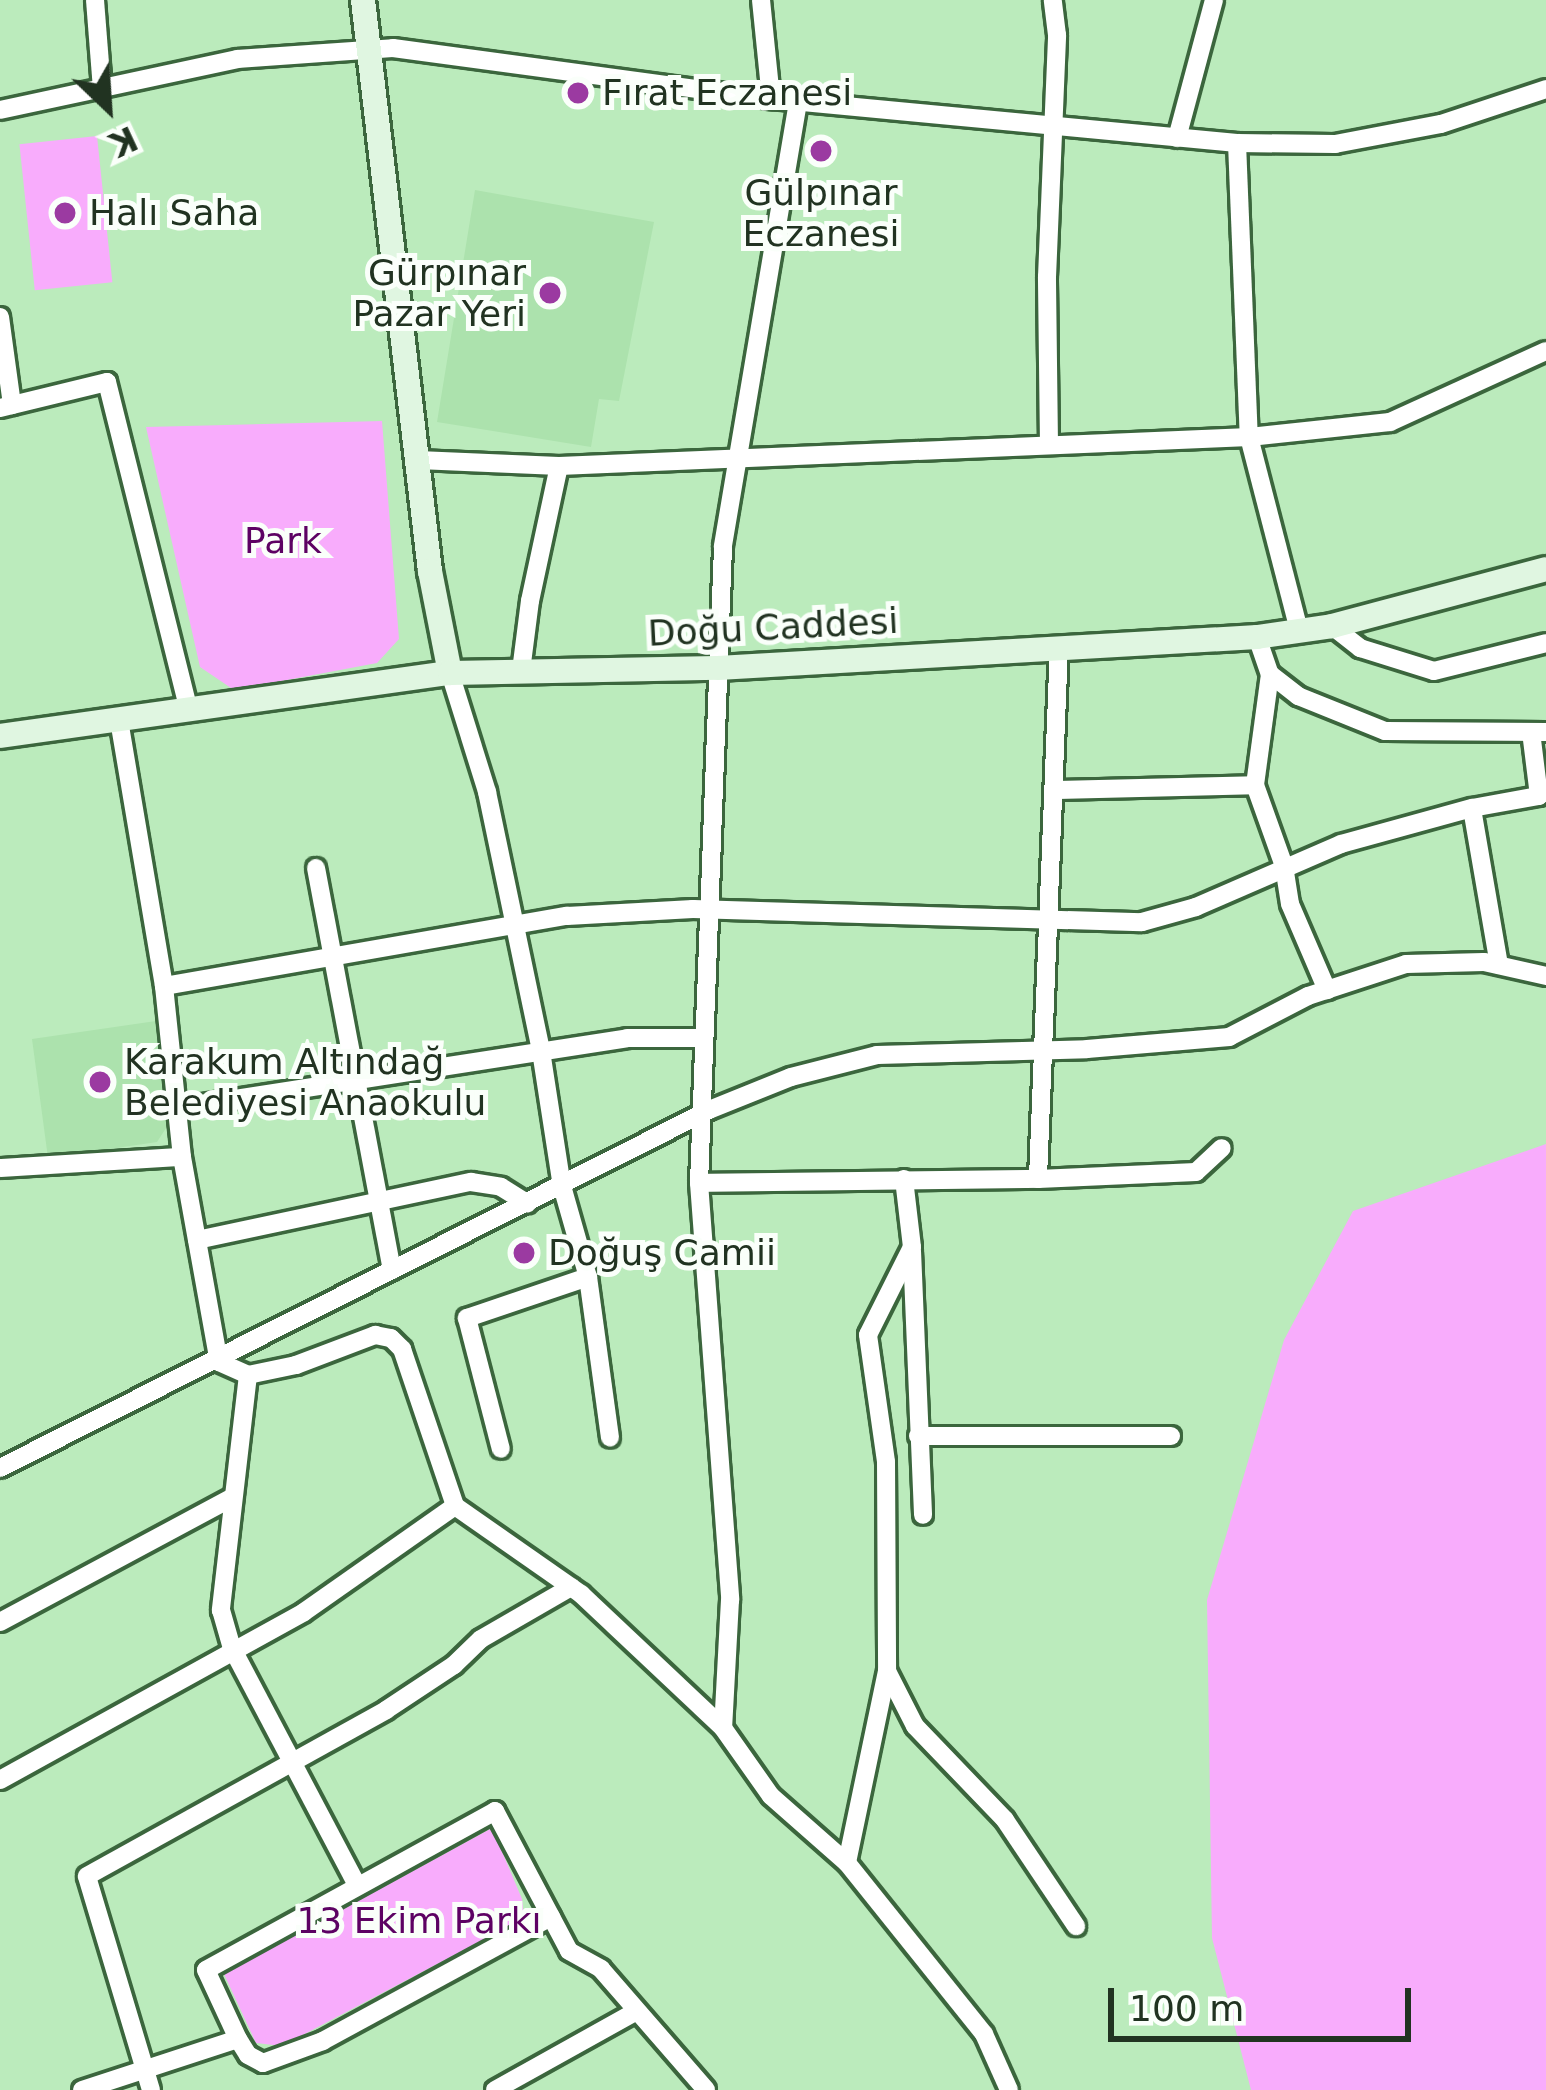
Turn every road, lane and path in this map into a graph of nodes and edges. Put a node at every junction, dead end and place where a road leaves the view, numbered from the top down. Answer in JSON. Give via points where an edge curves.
{"nodes":[{"id":1,"x":95,"y":0,"type":"edge"},
{"id":2,"x":363,"y":0,"type":"edge"},
{"id":3,"x":761,"y":0,"type":"edge"},
{"id":4,"x":1053,"y":0,"type":"edge"},
{"id":5,"x":1214,"y":0,"type":"edge"},
{"id":6,"x":370,"y":49,"type":"junction"},
{"id":7,"x":102,"y":88,"type":"junction"},
{"id":8,"x":1546,"y":88,"type":"edge"},
{"id":9,"x":771,"y":99,"type":"junction"},
{"id":10,"x":798,"y":102,"type":"junction"},
{"id":11,"x":0,"y":110,"type":"edge"},
{"id":12,"x":1054,"y":127,"type":"junction"},
{"id":13,"x":1177,"y":137,"type":"junction"},
{"id":14,"x":1237,"y":142,"type":"junction"},
{"id":15,"x":0,"y":316,"type":"edge"},
{"id":16,"x":1546,"y":351,"type":"edge"},
{"id":17,"x":6,"y":406,"type":"edge"},
{"id":18,"x":1250,"y":436,"type":"junction"},
{"id":19,"x":1049,"y":445,"type":"junction"},
{"id":20,"x":735,"y":457,"type":"junction"},
{"id":21,"x":418,"y":460,"type":"junction"},
{"id":22,"x":560,"y":466,"type":"junction"},
{"id":23,"x":1546,"y":569,"type":"edge"},
{"id":24,"x":1332,"y":626,"type":"junction"},
{"id":25,"x":1299,"y":631,"type":"junction"},
{"id":26,"x":1257,"y":638,"type":"junction"},
{"id":27,"x":1546,"y":643,"type":"edge"},
{"id":28,"x":1059,"y":646,"type":"junction"},
{"id":29,"x":718,"y":668,"type":"junction"},
{"id":30,"x":521,"y":671,"type":"junction"},
{"id":31,"x":450,"y":673,"type":"junction"},
{"id":32,"x":1270,"y":674,"type":"junction"},
{"id":33,"x":189,"y":712,"type":"junction"},
{"id":34,"x":119,"y":720,"type":"junction"},
{"id":35,"x":1538,"y":732,"type":"edge"},
{"id":36,"x":0,"y":736,"type":"edge"},
{"id":37,"x":1255,"y":785,"type":"junction"},
{"id":38,"x":1056,"y":790,"type":"junction"},
{"id":39,"x":1472,"y":808,"type":"junction"},
{"id":40,"x":1284,"y":866,"type":"junction"},
{"id":41,"x":316,"y":868,"type":"dead end"},
{"id":42,"x":708,"y":909,"type":"junction"},
{"id":43,"x":1049,"y":918,"type":"junction"},
{"id":44,"x":512,"y":928,"type":"junction"},
{"id":45,"x":333,"y":956,"type":"junction"},
{"id":46,"x":1499,"y":965,"type":"junction"},
{"id":47,"x":1546,"y":976,"type":"edge"},
{"id":48,"x":164,"y":986,"type":"junction"},
{"id":49,"x":1327,"y":990,"type":"junction"},
{"id":50,"x":703,"y":1038,"type":"junction"},
{"id":51,"x":1040,"y":1050,"type":"junction"},
{"id":52,"x":541,"y":1051,"type":"junction"},
{"id":53,"x":356,"y":1077,"type":"junction"},
{"id":54,"x":177,"y":1108,"type":"junction"},
{"id":55,"x":700,"y":1115,"type":"junction"},
{"id":56,"x":1222,"y":1148,"type":"dead end"},
{"id":57,"x":182,"y":1157,"type":"junction"},
{"id":58,"x":0,"y":1168,"type":"edge"},
{"id":59,"x":904,"y":1179,"type":"junction"},
{"id":60,"x":1038,"y":1179,"type":"junction"},
{"id":61,"x":699,"y":1183,"type":"junction"},
{"id":62,"x":562,"y":1186,"type":"junction"},
{"id":63,"x":527,"y":1203,"type":"junction"},
{"id":64,"x":380,"y":1204,"type":"junction"},
{"id":65,"x":197,"y":1240,"type":"junction"},
{"id":66,"x":912,"y":1246,"type":"junction"},
{"id":67,"x":392,"y":1270,"type":"junction"},
{"id":68,"x":588,"y":1277,"type":"junction"},
{"id":69,"x":219,"y":1362,"type":"junction"},
{"id":70,"x":248,"y":1375,"type":"junction"},
{"id":71,"x":918,"y":1436,"type":"junction"},
{"id":72,"x":1172,"y":1436,"type":"dead end"},
{"id":73,"x":610,"y":1437,"type":"dead end"},
{"id":74,"x":501,"y":1449,"type":"dead end"},
{"id":75,"x":0,"y":1468,"type":"edge"},
{"id":76,"x":233,"y":1497,"type":"junction"},
{"id":77,"x":455,"y":1506,"type":"junction"},
{"id":78,"x":922,"y":1515,"type":"dead end"},
{"id":79,"x":571,"y":1586,"type":"junction"},
{"id":80,"x":0,"y":1622,"type":"edge"},
{"id":81,"x":234,"y":1652,"type":"junction"},
{"id":82,"x":887,"y":1671,"type":"junction"},
{"id":83,"x":723,"y":1728,"type":"junction"},
{"id":84,"x":292,"y":1761,"type":"junction"},
{"id":85,"x":0,"y":1780,"type":"edge"},
{"id":86,"x":847,"y":1863,"type":"junction"},
{"id":87,"x":357,"y":1885,"type":"junction"},
{"id":88,"x":551,"y":1918,"type":"junction"},
{"id":89,"x":1076,"y":1926,"type":"dead end"},
{"id":90,"x":637,"y":2011,"type":"junction"},
{"id":91,"x":238,"y":2038,"type":"junction"},
{"id":92,"x":146,"y":2070,"type":"junction"},
{"id":93,"x":82,"y":2090,"type":"edge"},
{"id":94,"x":151,"y":2090,"type":"edge"},
{"id":95,"x":495,"y":2090,"type":"edge"},
{"id":96,"x":706,"y":2090,"type":"edge"},
{"id":97,"x":1009,"y":2090,"type":"edge"}],
"edges":[{"from":1,"to":7,"type":"street"},
{"from":2,"to":6,"type":"street"},
{"from":3,"to":9,"type":"street"},
{"from":4,"to":12,"type":"street"},
{"from":5,"to":13,"type":"street"},
{"from":6,"to":7,"type":"street","via":[[237,59]]},
{"from":6,"to":9,"type":"street"},
{"from":6,"to":21,"type":"street"},
{"from":7,"to":11,"type":"street"},
{"from":8,"to":14,"type":"street","via":[[1441,124],[1335,144]]},
{"from":9,"to":10,"type":"street"},
{"from":10,"to":12,"type":"street"},
{"from":10,"to":20,"type":"street"},
{"from":12,"to":13,"type":"street"},
{"from":12,"to":19,"type":"street"},
{"from":13,"to":14,"type":"street"},
{"from":14,"to":18,"type":"street"},
{"from":15,"to":17,"type":"street"},
{"from":16,"to":18,"type":"street","via":[[1390,422]]},
{"from":17,"to":33,"type":"street","via":[[107,382]]},
{"from":18,"to":19,"type":"street"},
{"from":18,"to":25,"type":"street"},
{"from":19,"to":20,"type":"street"},
{"from":20,"to":22,"type":"street"},
{"from":20,"to":29,"type":"street"},
{"from":21,"to":22,"type":"street"},
{"from":21,"to":31,"type":"street"},
{"from":22,"to":30,"type":"street"},
{"from":23,"to":24,"type":"street","name":"Doğu Caddesi"},
{"from":24,"to":25,"type":"street","name":"Doğu Caddesi"},
{"from":24,"to":27,"type":"street","via":[[1360,648],[1434,671]]},
{"from":25,"to":26,"type":"street","name":"Doğu Caddesi"},
{"from":26,"to":28,"type":"street","name":"Doğu Caddesi"},
{"from":26,"to":32,"type":"street"},
{"from":28,"to":29,"type":"street","name":"Doğu Caddesi"},
{"from":28,"to":38,"type":"street"},
{"from":29,"to":30,"type":"street","name":"Doğu Caddesi"},
{"from":29,"to":42,"type":"street"},
{"from":30,"to":31,"type":"street","name":"Doğu Caddesi"},
{"from":31,"to":33,"type":"street","name":"Doğu Caddesi"},
{"from":31,"to":44,"type":"street","via":[[487,792]]},
{"from":32,"to":35,"type":"street","via":[[1298,696],[1385,731]]},
{"from":32,"to":37,"type":"street"},
{"from":33,"to":34,"type":"street","name":"Doğu Caddesi"},
{"from":34,"to":36,"type":"street","name":"Doğu Caddesi"},
{"from":34,"to":48,"type":"street"},
{"from":35,"to":39,"type":"street","via":[[1539,796]]},
{"from":37,"to":38,"type":"street"},
{"from":37,"to":40,"type":"street"},
{"from":38,"to":43,"type":"street"},
{"from":39,"to":40,"type":"street","via":[[1396,825]]},
{"from":39,"to":46,"type":"street"},
{"from":40,"to":43,"type":"street","via":[[1142,922]]},
{"from":40,"to":49,"type":"street","via":[[1290,904]]},
{"from":41,"to":45,"type":"street"},
{"from":42,"to":43,"type":"street"},
{"from":42,"to":44,"type":"street","via":[[567,916]]},
{"from":42,"to":50,"type":"street"},
{"from":43,"to":51,"type":"street"},
{"from":44,"to":45,"type":"street"},
{"from":44,"to":52,"type":"street"},
{"from":45,"to":48,"type":"street"},
{"from":45,"to":53,"type":"street"},
{"from":46,"to":47,"type":"street"},
{"from":46,"to":49,"type":"street","via":[[1406,964]]},
{"from":48,"to":54,"type":"street"},
{"from":49,"to":51,"type":"street","via":[[1229,1036]]},
{"from":50,"to":52,"type":"street","via":[[627,1038]]},
{"from":50,"to":55,"type":"street"},
{"from":51,"to":55,"type":"street","via":[[877,1054],[791,1077]]},
{"from":51,"to":60,"type":"street"},
{"from":52,"to":53,"type":"street"},
{"from":52,"to":62,"type":"street"},
{"from":53,"to":54,"type":"street"},
{"from":53,"to":64,"type":"street"},
{"from":54,"to":57,"type":"street"},
{"from":55,"to":61,"type":"street"},
{"from":55,"to":62,"type":"street"},
{"from":56,"to":60,"type":"street","via":[[1196,1172]]},
{"from":57,"to":58,"type":"street"},
{"from":57,"to":65,"type":"street"},
{"from":59,"to":60,"type":"street"},
{"from":59,"to":61,"type":"street"},
{"from":59,"to":66,"type":"street"},
{"from":61,"to":83,"type":"street","via":[[730,1600]]},
{"from":62,"to":63,"type":"street"},
{"from":62,"to":68,"type":"street"},
{"from":63,"to":64,"type":"street","via":[[501,1187],[471,1183]]},
{"from":63,"to":67,"type":"street"},
{"from":64,"to":65,"type":"street"},
{"from":64,"to":67,"type":"street"},
{"from":65,"to":69,"type":"street"},
{"from":66,"to":71,"type":"street"},
{"from":66,"to":82,"type":"street","via":[[868,1335],[886,1462]]},
{"from":67,"to":69,"type":"street"},
{"from":68,"to":73,"type":"street"},
{"from":68,"to":74,"type":"street","via":[[467,1318]]},
{"from":69,"to":70,"type":"street"},
{"from":69,"to":75,"type":"street"},
{"from":70,"to":76,"type":"street"},
{"from":70,"to":77,"type":"street","via":[[375,1335],[391,1338],[402,1349]]},
{"from":71,"to":72,"type":"street"},
{"from":71,"to":78,"type":"street"},
{"from":76,"to":80,"type":"street"},
{"from":76,"to":81,"type":"street","via":[[221,1610]]},
{"from":77,"to":79,"type":"street"},
{"from":77,"to":81,"type":"street","via":[[357,1579]]},
{"from":79,"to":83,"type":"street"},
{"from":79,"to":84,"type":"street","via":[[481,1639],[386,1711]]},
{"from":81,"to":84,"type":"street"},
{"from":81,"to":85,"type":"street"},
{"from":82,"to":86,"type":"street"},
{"from":82,"to":89,"type":"street","via":[[915,1726],[1005,1820]]},
{"from":83,"to":86,"type":"street","via":[[771,1796]]},
{"from":84,"to":87,"type":"street"},
{"from":84,"to":92,"type":"street","via":[[88,1876]]},
{"from":86,"to":97,"type":"street","via":[[984,2034]]},
{"from":87,"to":88,"type":"street","via":[[495,1810]]},
{"from":87,"to":91,"type":"street","via":[[206,1970]]},
{"from":88,"to":90,"type":"street","via":[[569,1951],[601,1970]]},
{"from":88,"to":91,"type":"street","via":[[293,2054],[263,2063]]},
{"from":90,"to":95,"type":"street"},
{"from":90,"to":96,"type":"street"},
{"from":91,"to":92,"type":"street"},
{"from":92,"to":93,"type":"street"},
{"from":92,"to":94,"type":"street"}]}
